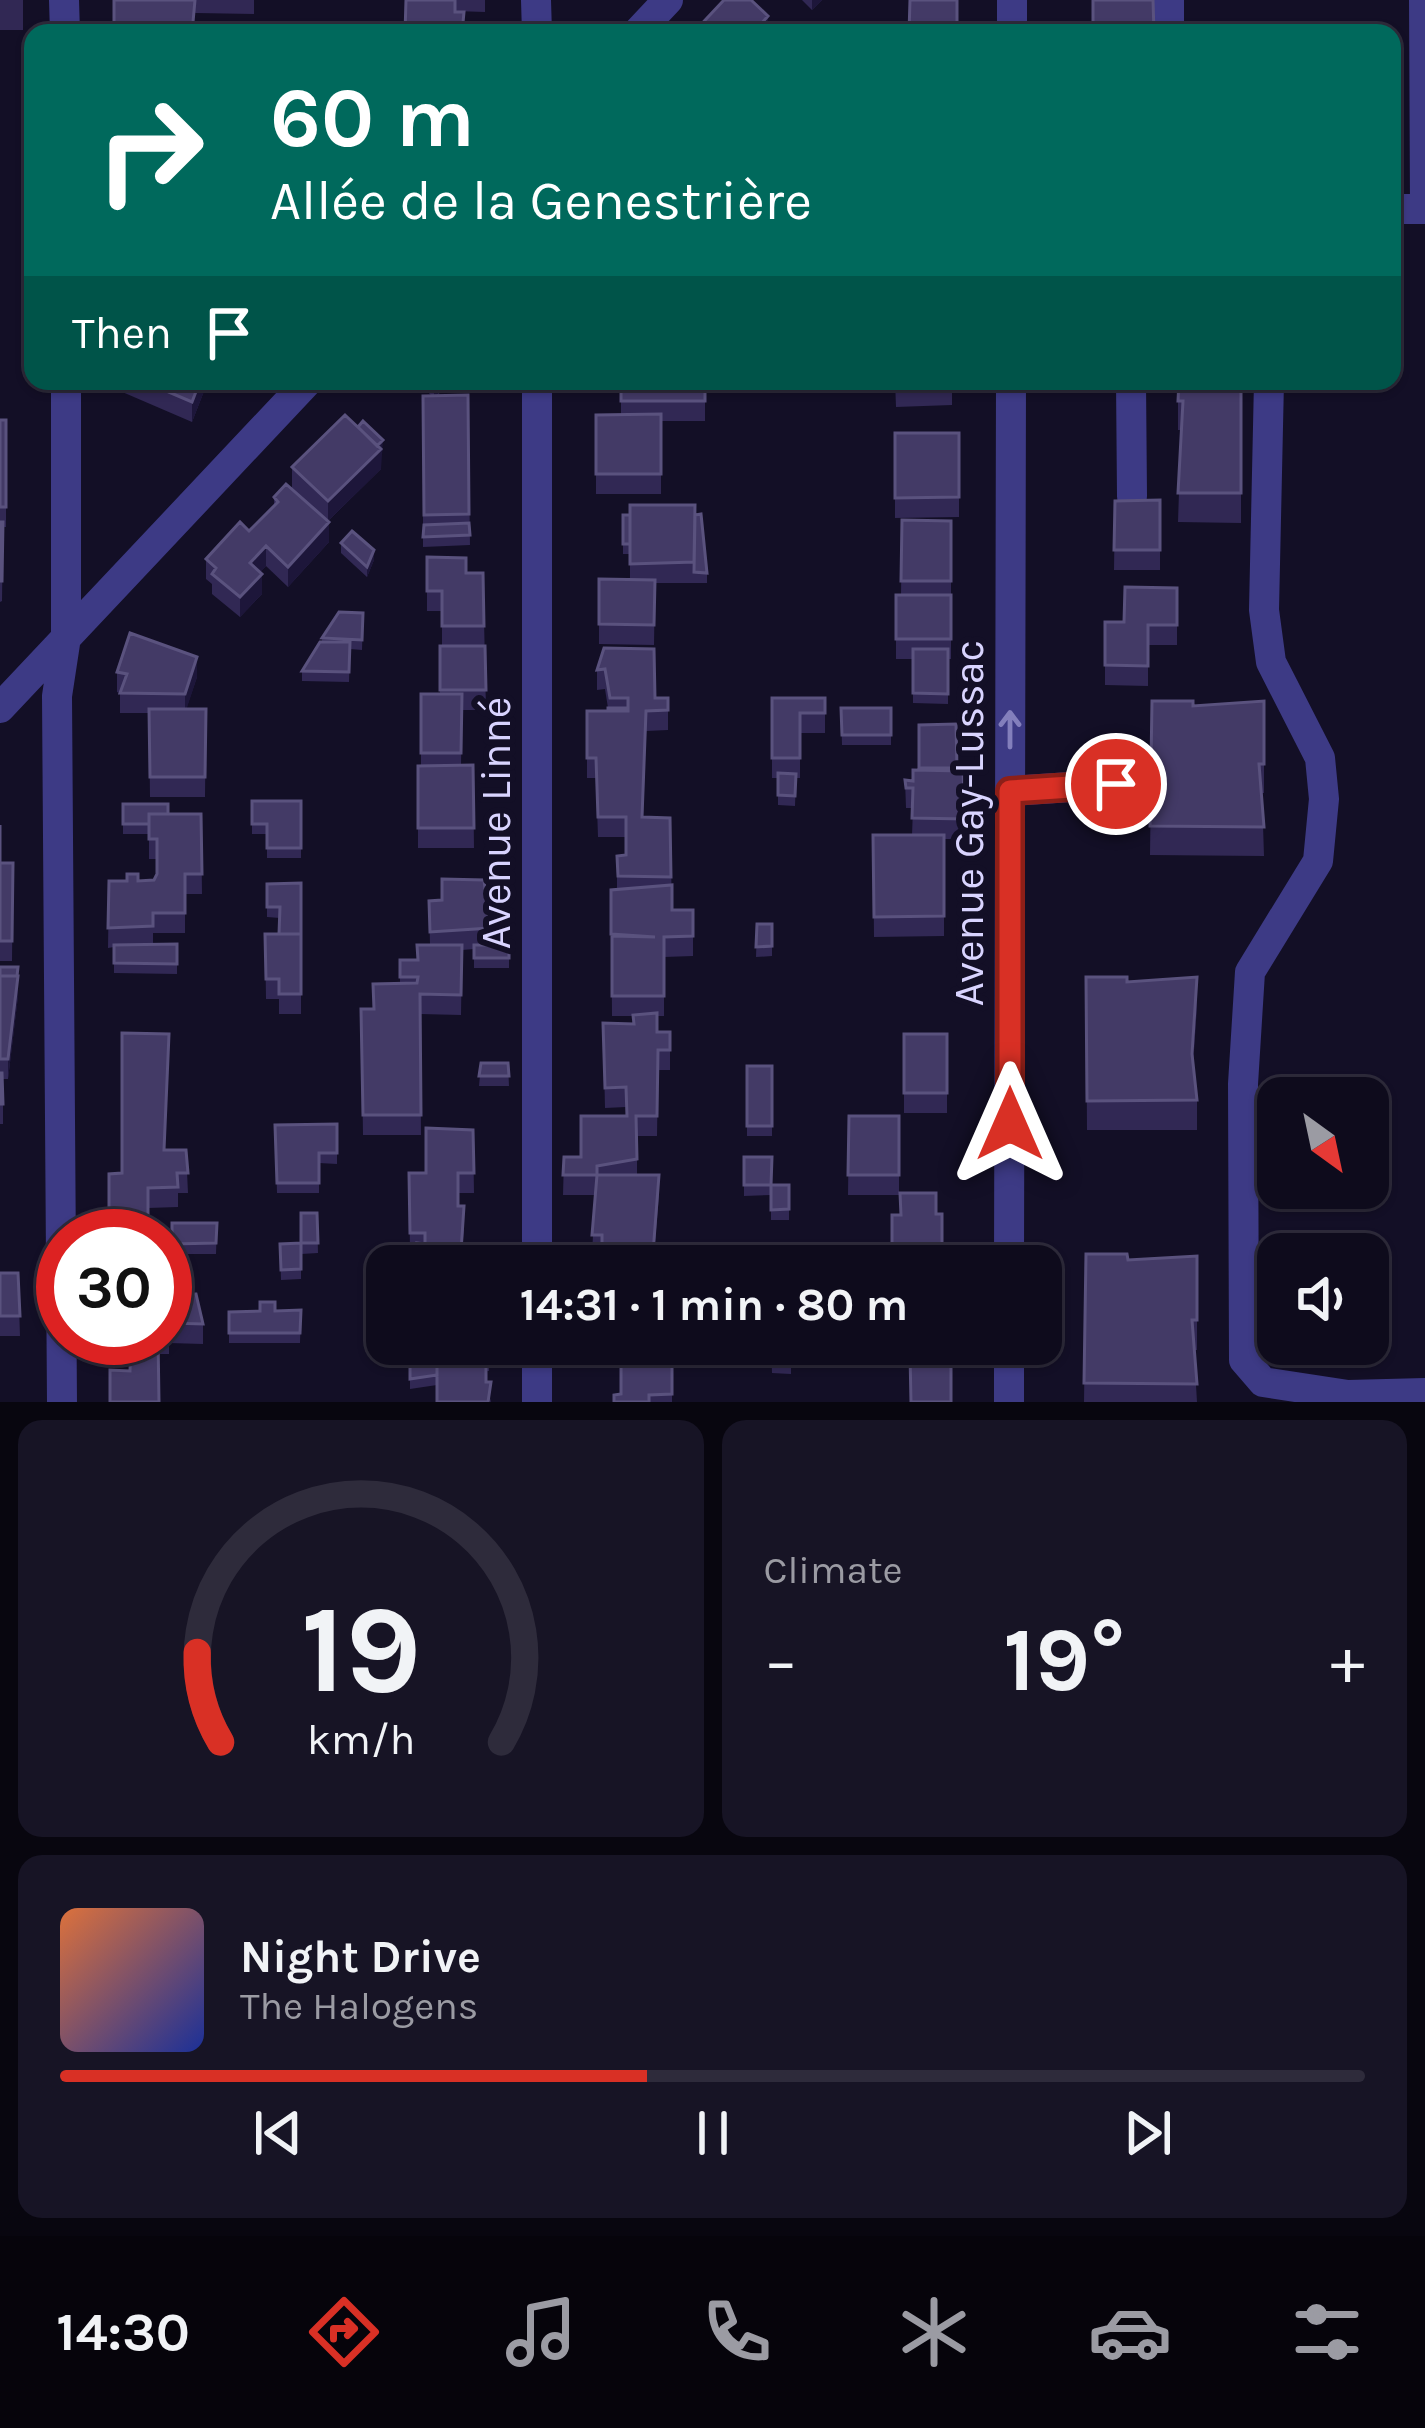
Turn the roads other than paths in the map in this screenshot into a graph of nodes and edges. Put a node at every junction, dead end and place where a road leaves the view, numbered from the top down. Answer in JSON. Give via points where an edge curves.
{"nodes":[{"id":1,"x":668,"y":0,"type":"edge"},
{"id":2,"x":1424,"y":0,"type":"edge"},
{"id":3,"x":645,"y":24,"type":"edge"},
{"id":4,"x":1425,"y":209,"type":"edge"},
{"id":5,"x":1425,"y":226,"type":"edge"},
{"id":6,"x":65,"y":390,"type":"edge"},
{"id":7,"x":299,"y":390,"type":"edge"},
{"id":8,"x":537,"y":390,"type":"edge"},
{"id":9,"x":1011,"y":390,"type":"edge"},
{"id":10,"x":1131,"y":390,"type":"edge"},
{"id":11,"x":1269,"y":390,"type":"edge"},
{"id":12,"x":1132,"y":496,"type":"edge"},
{"id":13,"x":66,"y":637,"type":"junction"},
{"id":14,"x":0,"y":708,"type":"edge"},
{"id":15,"x":1116,"y":784,"type":"dead end"},
{"id":16,"x":1010,"y":791,"type":"junction"},
{"id":17,"x":537,"y":1245,"type":"edge"},
{"id":18,"x":1009,"y":1245,"type":"edge"},
{"id":19,"x":537,"y":1365,"type":"edge"},
{"id":20,"x":1009,"y":1365,"type":"edge"},
{"id":21,"x":1425,"y":1393,"type":"edge"},
{"id":22,"x":62,"y":1402,"type":"edge"},
{"id":23,"x":537,"y":1402,"type":"edge"},
{"id":24,"x":1009,"y":1402,"type":"edge"}],
"edges":[{"from":1,"to":3,"type":"street"},
{"from":2,"to":4,"type":"street"},
{"from":4,"to":5,"type":"street"},
{"from":6,"to":13,"type":"street"},
{"from":7,"to":13,"type":"street"},
{"from":8,"to":17,"type":"street","name":"Avenue Linné"},
{"from":16,"to":9,"type":"street","name":"Avenue Gay-Lussac","one_way":true},
{"from":10,"to":12,"type":"street"},
{"from":11,"to":21,"type":"street","via":[[1264,610],[1271,662],[1320,758],[1324,799],[1318,861],[1250,972],[1244,1360],[1263,1382],[1348,1395]]},
{"from":13,"to":14,"type":"street"},
{"from":13,"to":22,"type":"street","via":[[57,696]]},
{"from":15,"to":16,"type":"street"},
{"from":16,"to":18,"type":"street","name":"Avenue Gay-Lussac"},
{"from":19,"to":23,"type":"street"},
{"from":20,"to":24,"type":"street"}]}
